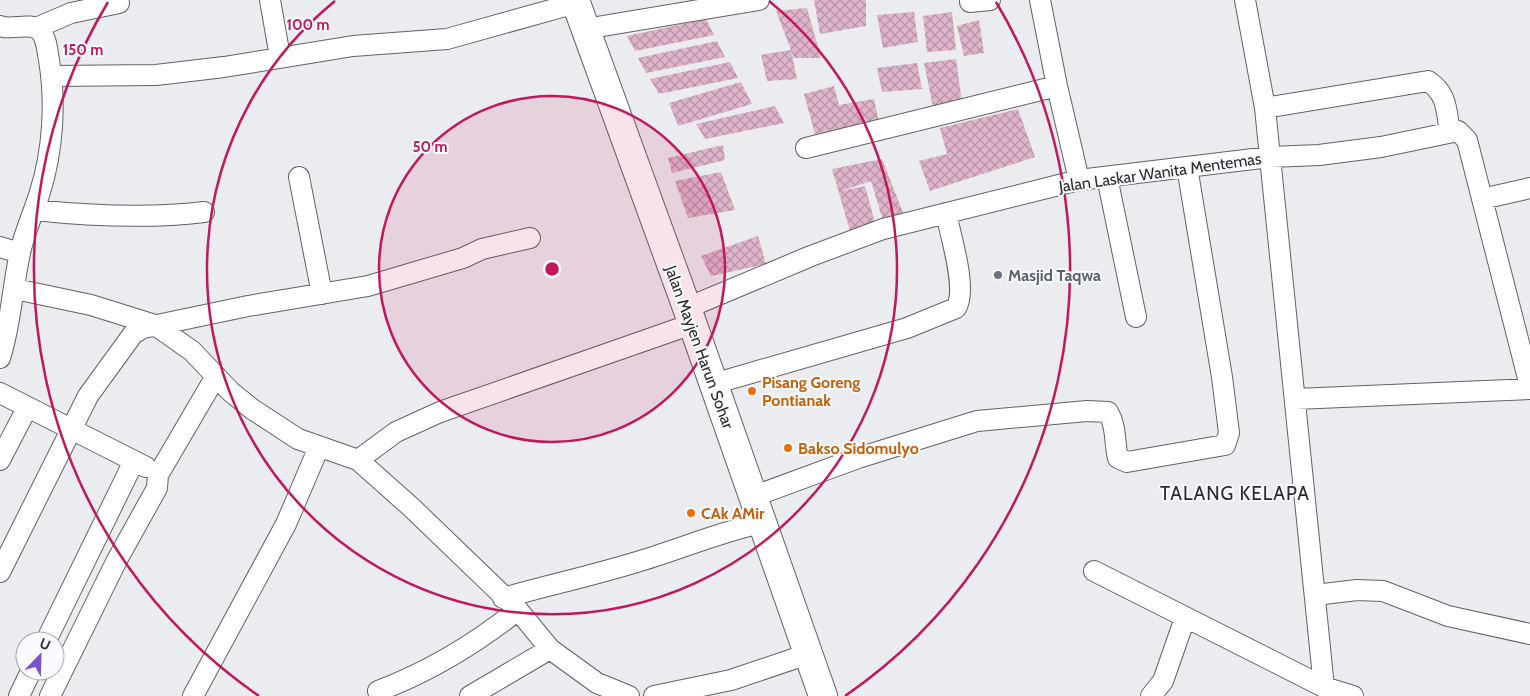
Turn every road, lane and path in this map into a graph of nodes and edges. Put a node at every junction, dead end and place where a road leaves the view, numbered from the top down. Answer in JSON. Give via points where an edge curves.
{"nodes":[{"id":1,"x":270,"y":0,"type":"edge"},
{"id":2,"x":759,"y":0,"type":"edge"},
{"id":3,"x":970,"y":0,"type":"edge"},
{"id":4,"x":990,"y":0,"type":"edge"},
{"id":5,"x":1040,"y":0,"type":"edge"},
{"id":6,"x":1245,"y":0,"type":"edge"},
{"id":7,"x":575,"y":2,"type":"edge"},
{"id":8,"x":119,"y":3,"type":"dead end"},
{"id":9,"x":0,"y":26,"type":"edge"},
{"id":10,"x":36,"y":28,"type":"junction"},
{"id":11,"x":585,"y":29,"type":"junction"},
{"id":12,"x":280,"y":57,"type":"junction"},
{"id":13,"x":51,"y":76,"type":"junction"},
{"id":14,"x":1057,"y":86,"type":"junction"},
{"id":15,"x":1266,"y":108,"type":"junction"},
{"id":16,"x":1450,"y":132,"type":"junction"},
{"id":17,"x":806,"y":148,"type":"dead end"},
{"id":18,"x":1270,"y":157,"type":"junction"},
{"id":19,"x":1187,"y":167,"type":"junction"},
{"id":20,"x":299,"y":177,"type":"dead end"},
{"id":21,"x":1108,"y":177,"type":"junction"},
{"id":22,"x":1079,"y":180,"type":"junction"},
{"id":23,"x":1530,"y":188,"type":"edge"},
{"id":24,"x":1482,"y":199,"type":"junction"},
{"id":25,"x":34,"y":210,"type":"junction"},
{"id":26,"x":204,"y":212,"type":"dead end"},
{"id":27,"x":946,"y":213,"type":"junction"},
{"id":28,"x":530,"y":238,"type":"dead end"},
{"id":29,"x":0,"y":247,"type":"edge"},
{"id":30,"x":20,"y":253,"type":"junction"},
{"id":31,"x":15,"y":289,"type":"junction"},
{"id":32,"x":322,"y":294,"type":"junction"},
{"id":33,"x":690,"y":316,"type":"junction"},
{"id":34,"x":1136,"y":316,"type":"dead end"},
{"id":35,"x":155,"y":325,"type":"junction"},
{"id":36,"x":0,"y":356,"type":"edge"},
{"id":37,"x":216,"y":376,"type":"junction"},
{"id":38,"x":713,"y":384,"type":"junction"},
{"id":39,"x":1530,"y":388,"type":"edge"},
{"id":40,"x":0,"y":393,"type":"edge"},
{"id":41,"x":1295,"y":399,"type":"junction"},
{"id":42,"x":27,"y":408,"type":"junction"},
{"id":43,"x":72,"y":431,"type":"junction"},
{"id":44,"x":319,"y":447,"type":"junction"},
{"id":45,"x":0,"y":460,"type":"edge"},
{"id":46,"x":358,"y":460,"type":"junction"},
{"id":47,"x":134,"y":461,"type":"junction"},
{"id":48,"x":158,"y":475,"type":"junction"},
{"id":49,"x":752,"y":497,"type":"junction"},
{"id":50,"x":761,"y":523,"type":"junction"},
{"id":51,"x":1094,"y":571,"type":"dead end"},
{"id":52,"x":0,"y":572,"type":"edge"},
{"id":53,"x":1315,"y":596,"type":"junction"},
{"id":54,"x":511,"y":604,"type":"junction"},
{"id":55,"x":1185,"y":618,"type":"junction"},
{"id":56,"x":51,"y":631,"type":"edge"},
{"id":57,"x":1530,"y":634,"type":"edge"},
{"id":58,"x":550,"y":649,"type":"junction"},
{"id":59,"x":808,"y":654,"type":"junction"},
{"id":60,"x":26,"y":681,"type":"edge"},
{"id":61,"x":1324,"y":686,"type":"junction"},
{"id":62,"x":378,"y":691,"type":"dead end"},
{"id":63,"x":19,"y":696,"type":"edge"},
{"id":64,"x":50,"y":696,"type":"edge"},
{"id":65,"x":193,"y":696,"type":"edge"},
{"id":66,"x":470,"y":696,"type":"edge"},
{"id":67,"x":628,"y":696,"type":"edge"},
{"id":68,"x":654,"y":696,"type":"edge"},
{"id":69,"x":821,"y":696,"type":"edge"},
{"id":70,"x":1151,"y":696,"type":"edge"},
{"id":71,"x":1353,"y":696,"type":"edge"}],
"edges":[{"from":1,"to":12,"type":"street"},
{"from":2,"to":11,"type":"street"},
{"from":3,"to":4,"type":"street"},
{"from":5,"to":14,"type":"street"},
{"from":6,"to":15,"type":"street"},
{"from":7,"to":11,"type":"main road","name":"Jalan Mayjen Harun Sohar"},
{"from":7,"to":12,"type":"street","via":[[447,39],[353,46]]},
{"from":8,"to":10,"type":"street","via":[[71,12]]},
{"from":9,"to":10,"type":"street","via":[[8,29]]},
{"from":10,"to":13,"type":"street","via":[[46,43]]},
{"from":11,"to":33,"type":"main road","name":"Jalan Mayjen Harun Sohar"},
{"from":12,"to":13,"type":"street","via":[[156,75]]},
{"from":13,"to":25,"type":"street","via":[[53,93],[48,158]]},
{"from":14,"to":17,"type":"street"},
{"from":14,"to":22,"type":"street"},
{"from":15,"to":16,"type":"street","via":[[1428,81],[1439,89],[1445,102]]},
{"from":15,"to":18,"type":"street"},
{"from":16,"to":18,"type":"street","via":[[1372,148]]},
{"from":16,"to":24,"type":"street","via":[[1458,131],[1467,140]]},
{"from":18,"to":19,"type":"street","name":"Jalan Laskar Wanita Mentemas"},
{"from":18,"to":41,"type":"street","name":"Jalan Laskar Wanita Mentemas"},
{"from":19,"to":21,"type":"street","name":"Jalan Laskar Wanita Mentemas"},
{"from":19,"to":49,"type":"street","via":[[1222,377],[1229,433],[1225,445],[1127,462],[1118,458],[1115,428],[1108,412],[1087,411],[977,422],[858,458]]},
{"from":20,"to":32,"type":"street"},
{"from":21,"to":22,"type":"street","name":"Jalan Laskar Wanita Mentemas"},
{"from":21,"to":34,"type":"street"},
{"from":22,"to":27,"type":"street","name":"Jalan Laskar Wanita Mentemas"},
{"from":23,"to":24,"type":"street"},
{"from":24,"to":39,"type":"street"},
{"from":25,"to":26,"type":"street","via":[[135,217]]},
{"from":25,"to":30,"type":"street"},
{"from":27,"to":33,"type":"street","name":"Jalan Laskar Wanita Mentemas","via":[[883,229],[811,256]]},
{"from":27,"to":38,"type":"street","via":[[960,283],[960,302],[956,308],[906,328]]},
{"from":28,"to":32,"type":"street","via":[[368,286]]},
{"from":29,"to":30,"type":"street"},
{"from":30,"to":31,"type":"street"},
{"from":31,"to":35,"type":"street","via":[[91,305]]},
{"from":31,"to":36,"type":"street"},
{"from":32,"to":35,"type":"street"},
{"from":33,"to":38,"type":"main road","name":"Jalan Mayjen Harun Sohar"},
{"from":33,"to":46,"type":"street","name":"Jalan Laskar Wanita Mentemas","via":[[440,412],[396,432]]},
{"from":35,"to":37,"type":"street","via":[[192,351]]},
{"from":35,"to":43,"type":"street","via":[[133,334],[88,396]]},
{"from":37,"to":44,"type":"street","via":[[252,409],[298,438]]},
{"from":37,"to":48,"type":"street"},
{"from":38,"to":49,"type":"main road","name":"Jalan Mayjen Harun Sohar"},
{"from":39,"to":41,"type":"street"},
{"from":40,"to":42,"type":"street"},
{"from":41,"to":53,"type":"street","name":"Jalan Laskar Wanita Mentemas"},
{"from":42,"to":43,"type":"street"},
{"from":42,"to":45,"type":"street"},
{"from":43,"to":47,"type":"street"},
{"from":43,"to":52,"type":"street"},
{"from":44,"to":46,"type":"street"},
{"from":44,"to":65,"type":"street","via":[[286,524]]},
{"from":46,"to":54,"type":"street"},
{"from":47,"to":48,"type":"street"},
{"from":47,"to":56,"type":"street"},
{"from":48,"to":64,"type":"street","via":[[157,488],[117,560]]},
{"from":49,"to":50,"type":"main road","name":"Jalan Mayjen Harun Sohar"},
{"from":50,"to":54,"type":"street","via":[[632,564],[566,579]]},
{"from":50,"to":59,"type":"main road","name":"Jalan Mayjen Harun Sohar"},
{"from":51,"to":55,"type":"street"},
{"from":53,"to":57,"type":"street","via":[[1357,590],[1383,591],[1448,616]]},
{"from":53,"to":61,"type":"street","name":"Jalan Laskar Wanita Mentemas"},
{"from":54,"to":58,"type":"street"},
{"from":54,"to":62,"type":"street","via":[[441,663]]},
{"from":55,"to":61,"type":"street"},
{"from":55,"to":70,"type":"street","via":[[1163,681]]},
{"from":58,"to":66,"type":"street"},
{"from":58,"to":67,"type":"street","via":[[597,683]]},
{"from":59,"to":68,"type":"street","via":[[731,680]]},
{"from":59,"to":69,"type":"main road","name":"Jalan Mayjen Harun Sohar"},
{"from":60,"to":63,"type":"street"},
{"from":61,"to":71,"type":"street"}]}
